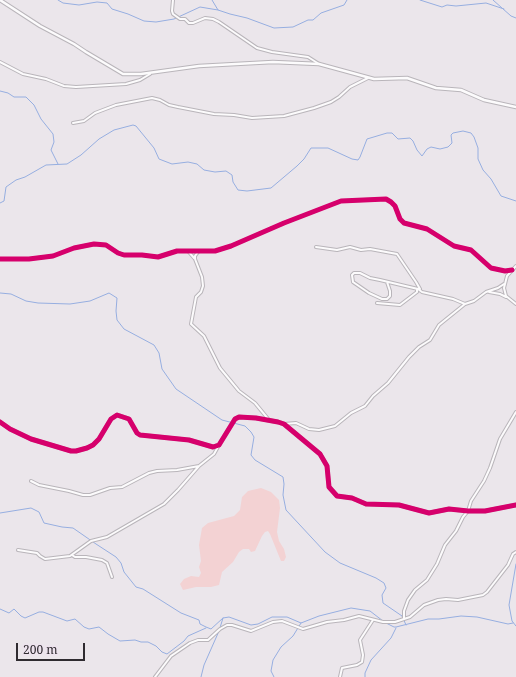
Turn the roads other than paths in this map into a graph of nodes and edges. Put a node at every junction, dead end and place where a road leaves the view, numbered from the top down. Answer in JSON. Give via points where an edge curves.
{"nodes":[{"id":1,"x":0,"y":0,"type":"edge"},
{"id":2,"x":173,"y":0,"type":"edge"},
{"id":3,"x":0,"y":62,"type":"edge"},
{"id":4,"x":319,"y":64,"type":"junction"},
{"id":5,"x":150,"y":74,"type":"junction"},
{"id":6,"x":368,"y":78,"type":"junction"},
{"id":7,"x":516,"y":107,"type":"edge"},
{"id":8,"x":73,"y":123,"type":"dead end"},
{"id":9,"x":316,"y":247,"type":"dead end"},
{"id":10,"x":188,"y":251,"type":"junction"},
{"id":11,"x":200,"y":252,"type":"junction"},
{"id":12,"x":0,"y":259,"type":"edge"},
{"id":13,"x":195,"y":259,"type":"junction"},
{"id":14,"x":516,"y":266,"type":"edge"},
{"id":15,"x":512,"y":270,"type":"junction"},
{"id":16,"x":387,"y":282,"type":"junction"},
{"id":17,"x":504,"y":284,"type":"junction"},
{"id":18,"x":418,"y":289,"type":"junction"},
{"id":19,"x":488,"y":292,"type":"junction"},
{"id":20,"x":507,"y":298,"type":"junction"},
{"id":21,"x":377,"y":303,"type":"dead end"},
{"id":22,"x":464,"y":304,"type":"junction"},
{"id":23,"x":516,"y":304,"type":"edge"},
{"id":24,"x":516,"y":412,"type":"edge"},
{"id":25,"x":269,"y":420,"type":"junction"},
{"id":26,"x":0,"y":422,"type":"edge"},
{"id":27,"x":284,"y":424,"type":"junction"},
{"id":28,"x":220,"y":445,"type":"junction"},
{"id":29,"x":199,"y":466,"type":"junction"},
{"id":30,"x":31,"y":481,"type":"dead end"},
{"id":31,"x":516,"y":505,"type":"edge"},
{"id":32,"x":468,"y":512,"type":"junction"},
{"id":33,"x":18,"y":550,"type":"dead end"},
{"id":34,"x":515,"y":552,"type":"edge"},
{"id":35,"x":72,"y":555,"type":"junction"},
{"id":36,"x":112,"y":577,"type":"dead end"},
{"id":37,"x":404,"y":619,"type":"junction"},
{"id":38,"x":373,"y":620,"type":"junction"},
{"id":39,"x":155,"y":677,"type":"edge"},
{"id":40,"x":340,"y":677,"type":"edge"}],
"edges":[{"from":1,"to":5,"type":"street","via":[[118,71],[130,75]]},
{"from":2,"to":4,"type":"street","via":[[173,14],[189,23],[205,18],[213,19],[257,48],[308,57]]},
{"from":3,"to":5,"type":"street","via":[[23,74],[76,87],[121,85],[140,80]]},
{"from":4,"to":5,"type":"street","via":[[273,62],[199,66]]},
{"from":4,"to":6,"type":"street"},
{"from":6,"to":7,"type":"street","via":[[407,78],[436,88],[460,90],[487,101]]},
{"from":6,"to":8,"type":"street","via":[[350,87],[334,100],[284,116],[252,118],[214,114],[169,105],[152,98],[116,106],[95,113],[84,121]]},
{"from":9,"to":18,"type":"street","via":[[337,250],[350,247],[397,254]]},
{"from":10,"to":11,"type":"street"},
{"from":10,"to":12,"type":"street","via":[[175,251],[158,256],[124,255],[106,245],[94,244],[72,248],[53,256]]},
{"from":10,"to":13,"type":"street"},
{"from":11,"to":13,"type":"street"},
{"from":11,"to":15,"type":"street","via":[[226,248],[341,201],[386,200],[395,206],[398,217],[404,223],[428,229],[454,246],[471,250],[492,269],[508,272]]},
{"from":13,"to":25,"type":"street","via":[[204,286],[196,296],[191,324],[205,337],[220,368]]},
{"from":14,"to":15,"type":"street"},
{"from":15,"to":17,"type":"street"},
{"from":16,"to":16,"type":"street","via":[[360,273],[352,275],[353,282],[382,300],[390,296]]},
{"from":16,"to":18,"type":"street"},
{"from":17,"to":19,"type":"street"},
{"from":17,"to":20,"type":"street"},
{"from":18,"to":21,"type":"street","via":[[400,305]]},
{"from":18,"to":22,"type":"street"},
{"from":19,"to":20,"type":"street","via":[[502,294]]},
{"from":19,"to":22,"type":"street"},
{"from":20,"to":23,"type":"street"},
{"from":22,"to":27,"type":"street","via":[[437,326],[430,340],[409,357],[364,407],[351,413],[336,426],[309,429],[296,423]]},
{"from":24,"to":32,"type":"street","via":[[500,439],[490,468],[471,501]]},
{"from":25,"to":27,"type":"street"},
{"from":25,"to":28,"type":"street","via":[[252,417],[233,420]]},
{"from":26,"to":28,"type":"street","via":[[30,439],[70,451],[82,450],[93,445],[111,419],[117,416],[129,419],[140,435],[189,440],[211,447]]},
{"from":27,"to":32,"type":"street","via":[[322,456],[327,466],[329,487],[337,496],[352,498],[366,504],[399,505],[426,513],[446,509]]},
{"from":28,"to":29,"type":"street","via":[[214,454]]},
{"from":29,"to":30,"type":"street","via":[[157,471],[122,487],[86,495]]},
{"from":29,"to":35,"type":"street","via":[[164,504],[107,537],[91,541]]},
{"from":31,"to":32,"type":"street"},
{"from":32,"to":37,"type":"street","via":[[444,545],[437,564],[427,580],[410,597]]},
{"from":33,"to":35,"type":"street","via":[[37,552],[45,559]]},
{"from":34,"to":37,"type":"street","via":[[486,593],[462,599],[438,600],[424,605],[410,618]]},
{"from":35,"to":36,"type":"street","via":[[102,560],[107,563]]},
{"from":37,"to":38,"type":"street","via":[[386,623]]},
{"from":38,"to":39,"type":"street","via":[[356,616],[302,629],[280,621],[251,631],[227,625],[208,640],[190,642],[170,657]]},
{"from":38,"to":40,"type":"street","via":[[360,640],[362,662],[342,668]]}]}
